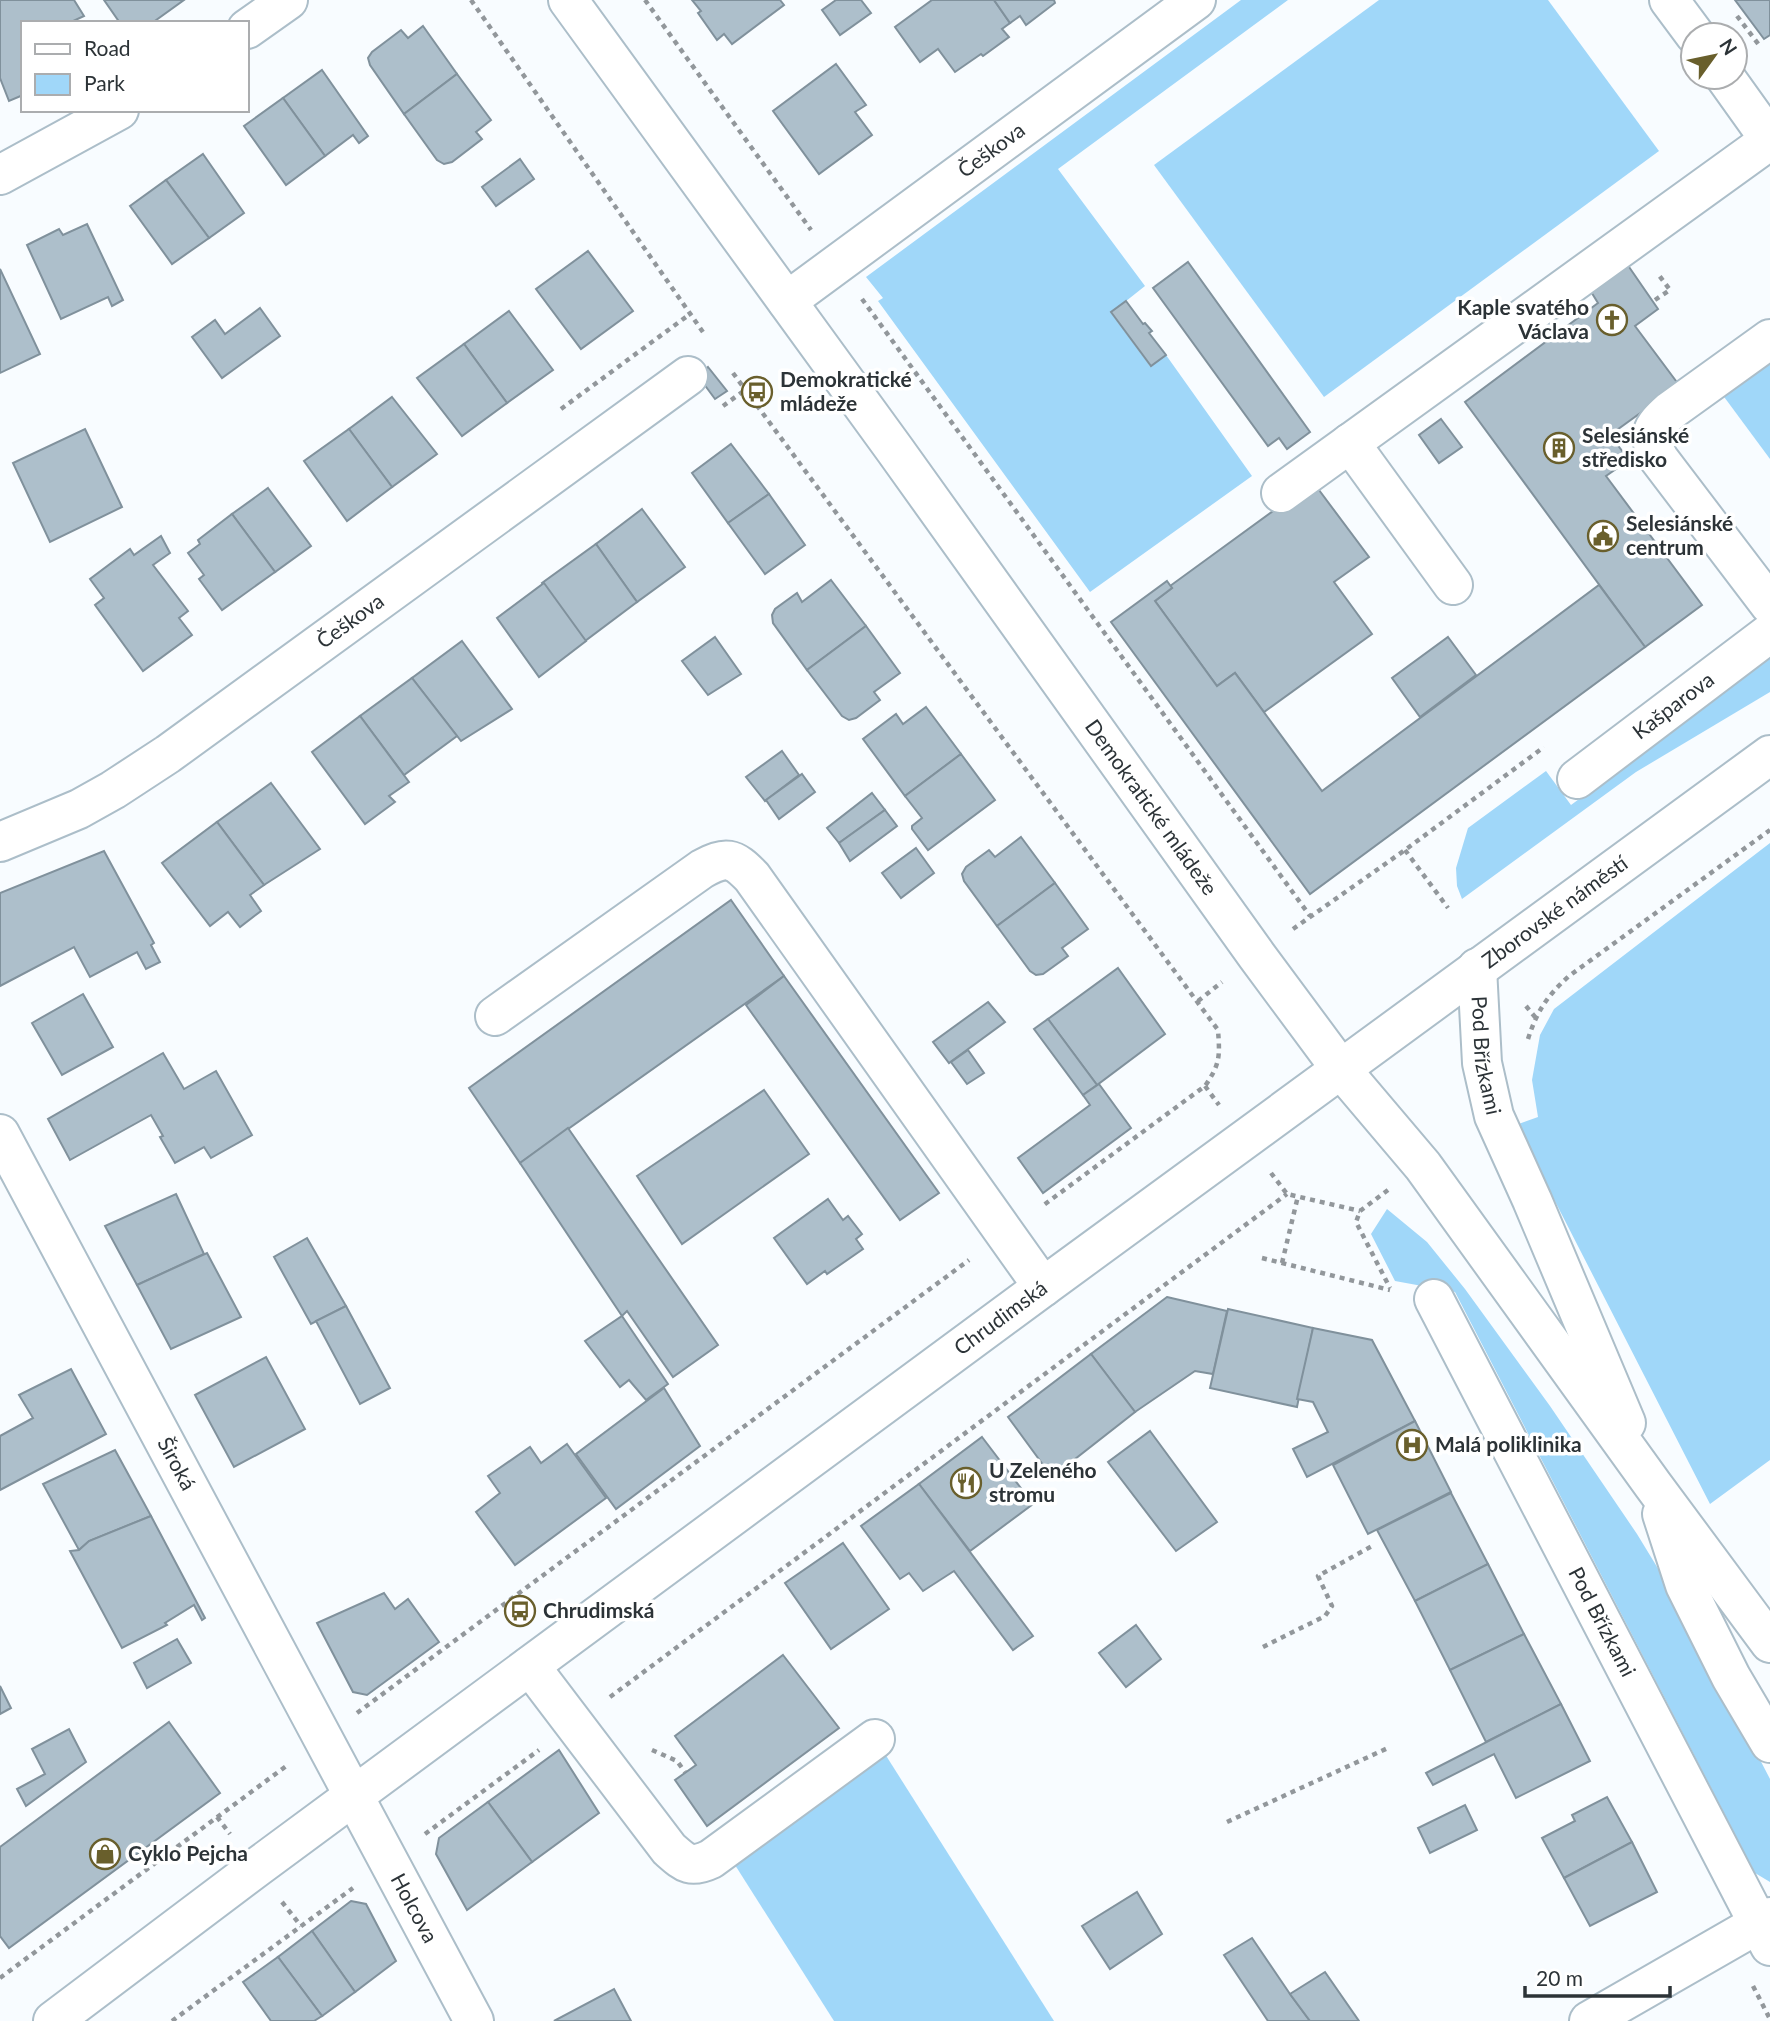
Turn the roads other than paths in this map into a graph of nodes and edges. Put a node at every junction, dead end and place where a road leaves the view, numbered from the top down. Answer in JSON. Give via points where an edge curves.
{"nodes":[{"id":1,"x":288,"y":0,"type":"edge"},
{"id":2,"x":568,"y":0,"type":"edge"},
{"id":3,"x":1196,"y":0,"type":"edge"},
{"id":4,"x":1670,"y":0,"type":"edge"},
{"id":5,"x":1685,"y":21,"type":"edge"},
{"id":6,"x":248,"y":28,"type":"edge"},
{"id":7,"x":1735,"y":91,"type":"edge"},
{"id":8,"x":116,"y":112,"type":"edge"},
{"id":9,"x":1770,"y":140,"type":"edge"},
{"id":10,"x":0,"y":174,"type":"edge"},
{"id":11,"x":787,"y":301,"type":"junction"},
{"id":12,"x":1770,"y":339,"type":"edge"},
{"id":13,"x":688,"y":376,"type":"dead end"},
{"id":14,"x":1350,"y":443,"type":"junction"},
{"id":15,"x":1281,"y":493,"type":"dead end"},
{"id":16,"x":1453,"y":585,"type":"dead end"},
{"id":17,"x":1770,"y":605,"type":"edge"},
{"id":18,"x":1770,"y":633,"type":"edge"},
{"id":19,"x":1770,"y":755,"type":"edge"},
{"id":20,"x":1577,"y":779,"type":"dead end"},
{"id":21,"x":0,"y":842,"type":"edge"},
{"id":22,"x":1477,"y":968,"type":"junction"},
{"id":23,"x":495,"y":1016,"type":"dead end"},
{"id":24,"x":1340,"y":1068,"type":"junction"},
{"id":25,"x":0,"y":1134,"type":"edge"},
{"id":26,"x":1043,"y":1287,"type":"junction"},
{"id":27,"x":1434,"y":1299,"type":"road end"},
{"id":28,"x":1653,"y":1485,"type":"junction"},
{"id":29,"x":1770,"y":1643,"type":"edge"},
{"id":30,"x":530,"y":1666,"type":"junction"},
{"id":31,"x":875,"y":1739,"type":"dead end"},
{"id":32,"x":1770,"y":1743,"type":"edge"},
{"id":33,"x":354,"y":1796,"type":"junction"},
{"id":34,"x":1766,"y":1929,"type":"edge"},
{"id":35,"x":53,"y":2021,"type":"edge"},
{"id":36,"x":474,"y":2021,"type":"edge"},
{"id":37,"x":1589,"y":2021,"type":"edge"}],
"edges":[{"from":1,"to":6,"type":"street"},
{"from":2,"to":11,"type":"street","name":"Demokratické mládeže"},
{"from":3,"to":11,"type":"street","name":"Češkova"},
{"from":4,"to":5,"type":"street"},
{"from":7,"to":9,"type":"street"},
{"from":8,"to":10,"type":"street"},
{"from":9,"to":14,"type":"street"},
{"from":11,"to":24,"type":"street","name":"Demokratické mládeže"},
{"from":12,"to":17,"type":"street","via":[[1670,411],[1651,433],[1658,459]]},
{"from":13,"to":21,"type":"street","name":"Češkova","via":[[168,754],[79,808]]},
{"from":14,"to":15,"type":"street"},
{"from":14,"to":16,"type":"street"},
{"from":18,"to":20,"type":"street","name":"Kašparova"},
{"from":19,"to":22,"type":"street","name":"Zborovské náměstí"},
{"from":22,"to":24,"type":"street","name":"Zborovské náměstí"},
{"from":22,"to":28,"type":"street","name":"Pod Břízkami","via":[[1482,1063],[1494,1116]]},
{"from":23,"to":26,"type":"street","via":[[702,869],[728,859],[740,864]]},
{"from":24,"to":26,"type":"street","name":"Chrudimská"},
{"from":24,"to":28,"type":"street","name":"Pod Břízkami","via":[[1423,1166]]},
{"from":25,"to":33,"type":"street","name":"Široká"},
{"from":26,"to":30,"type":"street","name":"Chrudimská"},
{"from":27,"to":34,"type":"street","name":"Pod Břízkami"},
{"from":28,"to":29,"type":"street","name":"Pod Břízkami"},
{"from":28,"to":32,"type":"street","name":"Pod Břízkami","via":[[1685,1585],[1731,1678]]},
{"from":30,"to":31,"type":"street","via":[[670,1849],[690,1865],[711,1859]]},
{"from":30,"to":33,"type":"street","name":"Chrudimská"},
{"from":33,"to":35,"type":"street","name":"Chrudimská"},
{"from":33,"to":36,"type":"street","name":"Holcova"},
{"from":34,"to":37,"type":"street"}]}
